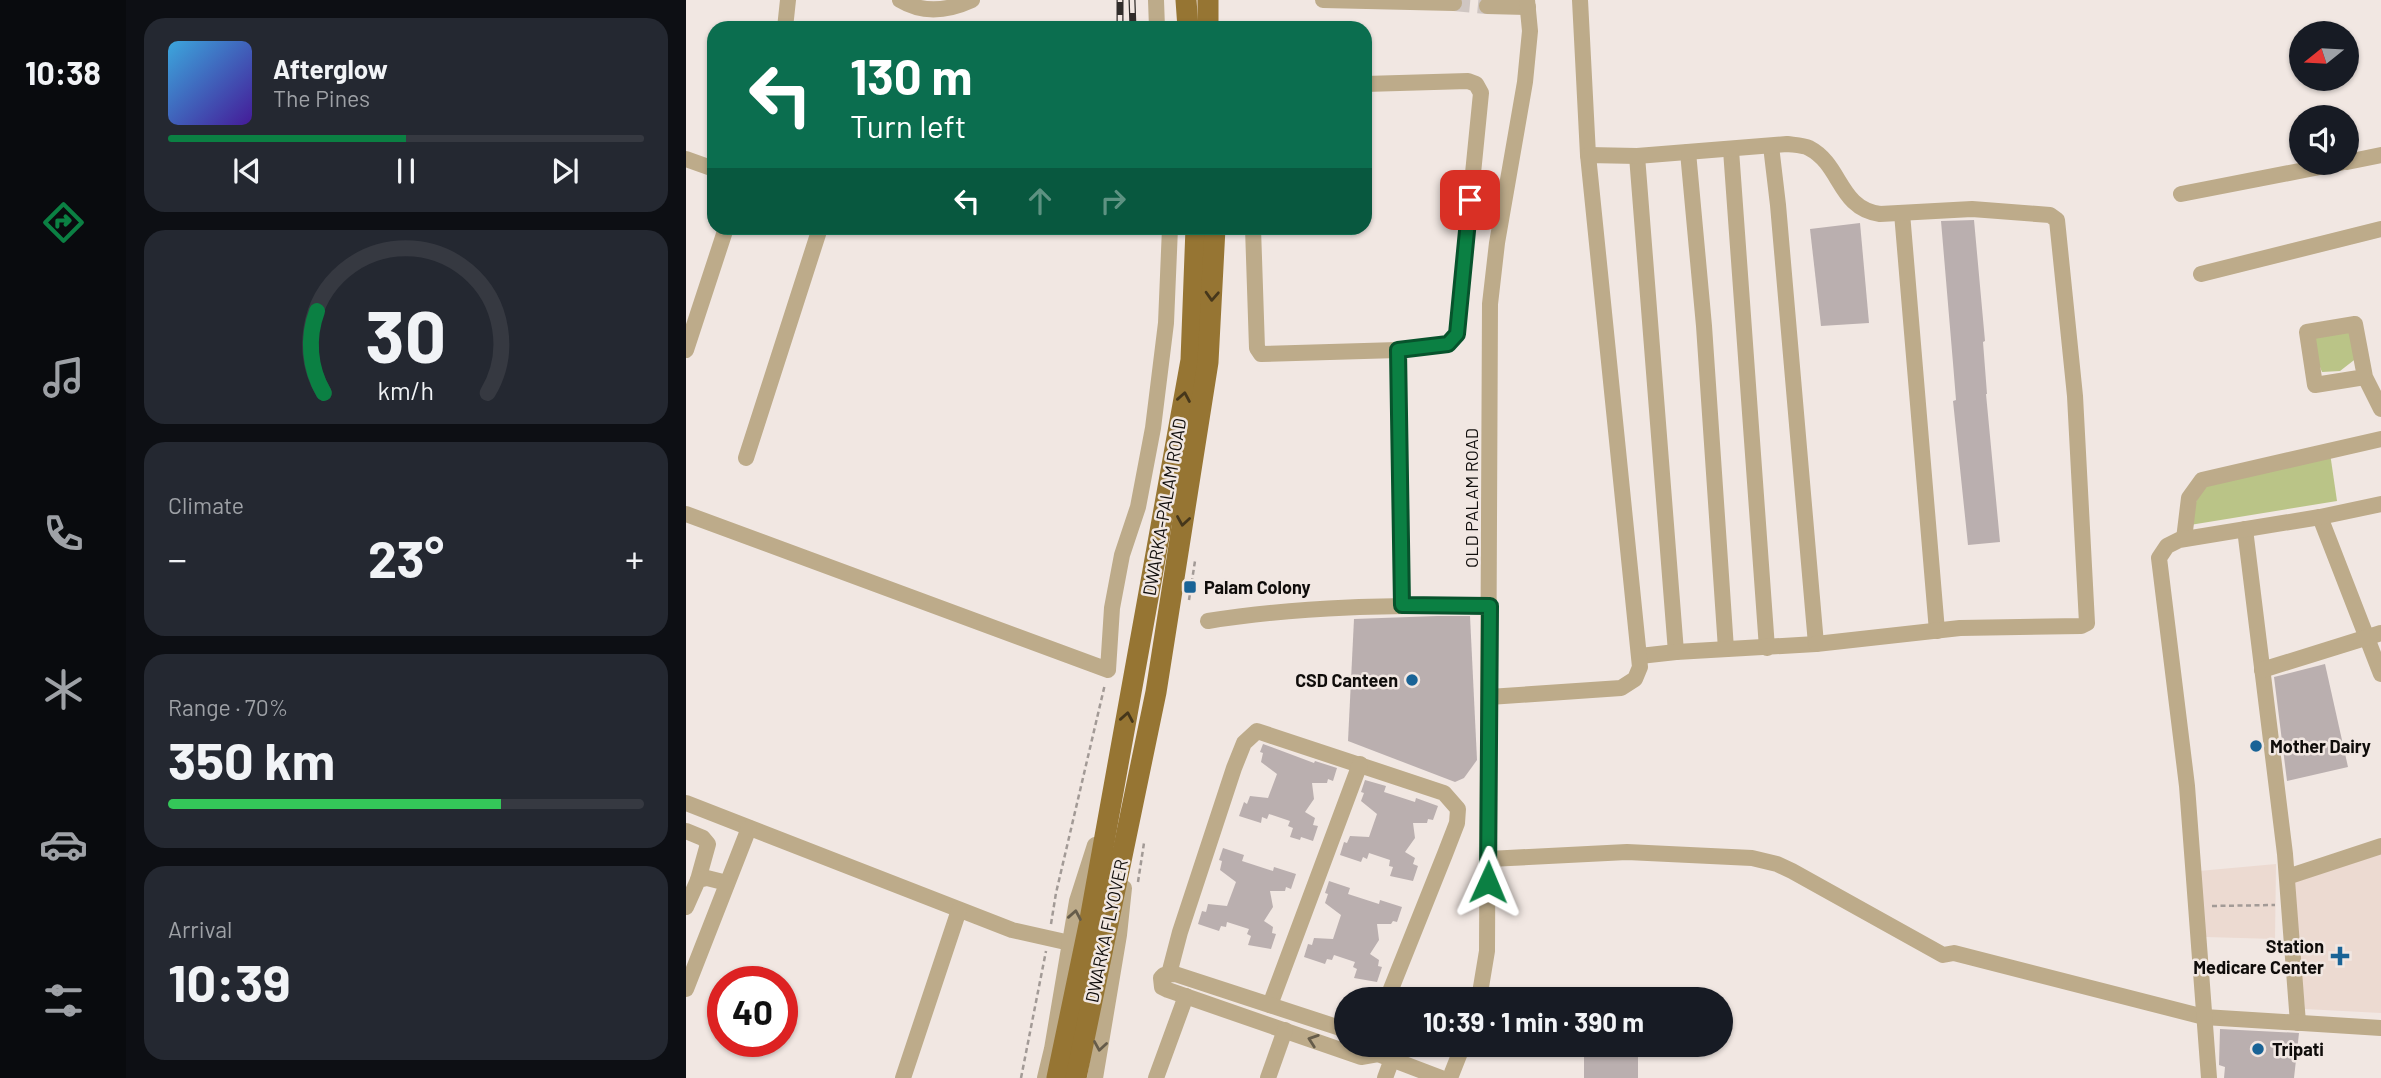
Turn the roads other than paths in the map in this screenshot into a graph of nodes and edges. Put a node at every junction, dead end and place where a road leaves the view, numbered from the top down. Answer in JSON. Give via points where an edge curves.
{"nodes":[{"id":1,"x":788,"y":0,"type":"edge"},
{"id":2,"x":901,"y":0,"type":"edge"},
{"id":3,"x":972,"y":0,"type":"edge"},
{"id":4,"x":1156,"y":0,"type":"edge"},
{"id":5,"x":1186,"y":0,"type":"edge"},
{"id":6,"x":1208,"y":0,"type":"edge"},
{"id":7,"x":1322,"y":0,"type":"edge"},
{"id":8,"x":1580,"y":0,"type":"edge"},
{"id":9,"x":1426,"y":2,"type":"edge"},
{"id":10,"x":1527,"y":3,"type":"edge"},
{"id":11,"x":1454,"y":4,"type":"dead end"},
{"id":12,"x":1487,"y":6,"type":"dead end"},
{"id":13,"x":786,"y":21,"type":"edge"},
{"id":14,"x":1157,"y":21,"type":"edge"},
{"id":15,"x":1188,"y":21,"type":"edge"},
{"id":16,"x":1208,"y":21,"type":"edge"},
{"id":17,"x":1372,"y":84,"type":"edge"},
{"id":18,"x":1771,"y":146,"type":"junction"},
{"id":19,"x":1731,"y":150,"type":"junction"},
{"id":20,"x":1688,"y":152,"type":"junction"},
{"id":21,"x":1588,"y":155,"type":"junction"},
{"id":22,"x":2381,"y":155,"type":"edge"},
{"id":23,"x":1637,"y":156,"type":"junction"},
{"id":24,"x":686,"y":159,"type":"edge"},
{"id":25,"x":2359,"y":160,"type":"edge"},
{"id":26,"x":707,"y":166,"type":"edge"},
{"id":27,"x":2289,"y":173,"type":"edge"},
{"id":28,"x":2181,"y":194,"type":"dead end"},
{"id":29,"x":1902,"y":213,"type":"junction"},
{"id":30,"x":2381,"y":229,"type":"edge"},
{"id":31,"x":724,"y":235,"type":"edge"},
{"id":32,"x":818,"y":235,"type":"edge"},
{"id":33,"x":1170,"y":235,"type":"edge"},
{"id":34,"x":1196,"y":235,"type":"edge"},
{"id":35,"x":1215,"y":235,"type":"edge"},
{"id":36,"x":1253,"y":235,"type":"edge"},
{"id":37,"x":2201,"y":274,"type":"dead end"},
{"id":38,"x":686,"y":347,"type":"edge"},
{"id":39,"x":1398,"y":350,"type":"junction"},
{"id":40,"x":2365,"y":377,"type":"junction"},
{"id":41,"x":2381,"y":408,"type":"edge"},
{"id":42,"x":2381,"y":439,"type":"edge"},
{"id":43,"x":746,"y":458,"type":"dead end"},
{"id":44,"x":2381,"y":504,"type":"edge"},
{"id":45,"x":686,"y":514,"type":"edge"},
{"id":46,"x":2320,"y":517,"type":"junction"},
{"id":47,"x":2245,"y":528,"type":"junction"},
{"id":48,"x":2184,"y":539,"type":"junction"},
{"id":49,"x":1402,"y":605,"type":"junction"},
{"id":50,"x":1490,"y":606,"type":"junction"},
{"id":51,"x":1209,"y":621,"type":"dead end"},
{"id":52,"x":1937,"y":631,"type":"junction"},
{"id":53,"x":2374,"y":635,"type":"edge"},
{"id":54,"x":1816,"y":644,"type":"junction"},
{"id":55,"x":1767,"y":648,"type":"junction"},
{"id":56,"x":1726,"y":649,"type":"junction"},
{"id":57,"x":1676,"y":652,"type":"junction"},
{"id":58,"x":1640,"y":656,"type":"junction"},
{"id":59,"x":2262,"y":670,"type":"junction"},
{"id":60,"x":2381,"y":674,"type":"edge"},
{"id":61,"x":1489,"y":697,"type":"junction"},
{"id":62,"x":1360,"y":764,"type":"junction"},
{"id":63,"x":1115,"y":785,"type":"junction"},
{"id":64,"x":1136,"y":785,"type":"junction"},
{"id":65,"x":686,"y":803,"type":"edge"},
{"id":66,"x":749,"y":828,"type":"junction"},
{"id":67,"x":686,"y":831,"type":"edge"},
{"id":68,"x":2381,"y":846,"type":"edge"},
{"id":69,"x":1113,"y":851,"type":"junction"},
{"id":70,"x":1489,"y":854,"type":"junction"},
{"id":71,"x":2287,"y":877,"type":"junction"},
{"id":72,"x":698,"y":880,"type":"junction"},
{"id":73,"x":727,"y":883,"type":"junction"},
{"id":74,"x":686,"y":907,"type":"edge"},
{"id":75,"x":959,"y":910,"type":"junction"},
{"id":76,"x":1070,"y":943,"type":"junction"},
{"id":77,"x":1169,"y":974,"type":"junction"},
{"id":78,"x":1392,"y":987,"type":"edge"},
{"id":79,"x":1481,"y":987,"type":"edge"},
{"id":80,"x":686,"y":989,"type":"edge"},
{"id":81,"x":1186,"y":996,"type":"junction"},
{"id":82,"x":1270,"y":1005,"type":"junction"},
{"id":83,"x":2204,"y":1017,"type":"junction"},
{"id":84,"x":2298,"y":1023,"type":"junction"},
{"id":85,"x":1334,"y":1026,"type":"edge"},
{"id":86,"x":2381,"y":1028,"type":"edge"},
{"id":87,"x":1285,"y":1030,"type":"junction"},
{"id":88,"x":1334,"y":1047,"type":"edge"},
{"id":89,"x":1382,"y":1057,"type":"edge"},
{"id":90,"x":1391,"y":1057,"type":"edge"},
{"id":91,"x":1458,"y":1057,"type":"edge"},
{"id":92,"x":903,"y":1078,"type":"edge"},
{"id":93,"x":1045,"y":1078,"type":"edge"},
{"id":94,"x":1057,"y":1078,"type":"edge"},
{"id":95,"x":1076,"y":1078,"type":"edge"},
{"id":96,"x":1095,"y":1078,"type":"edge"},
{"id":97,"x":1156,"y":1078,"type":"edge"},
{"id":98,"x":1268,"y":1078,"type":"edge"},
{"id":99,"x":1385,"y":1078,"type":"edge"},
{"id":100,"x":1441,"y":1078,"type":"edge"},
{"id":101,"x":1450,"y":1078,"type":"edge"},
{"id":102,"x":2209,"y":1078,"type":"edge"}],
"edges":[{"from":1,"to":13,"type":"street"},
{"from":2,"to":3,"type":"street","via":[[911,7],[936,10]]},
{"from":4,"to":14,"type":"street"},
{"from":5,"to":15,"type":"main road"},
{"from":6,"to":16,"type":"main road"},
{"from":7,"to":9,"type":"street"},
{"from":8,"to":21,"type":"street"},
{"from":9,"to":11,"type":"street"},
{"from":10,"to":12,"type":"street"},
{"from":10,"to":50,"type":"street","name":"OLD PALAM ROAD","via":[[1531,31],[1525,82],[1490,304]]},
{"from":17,"to":39,"type":"street","via":[[1468,81],[1476,84],[1480,93],[1457,334],[1448,344]]},
{"from":18,"to":19,"type":"street"},
{"from":18,"to":29,"type":"street","via":[[1810,148],[1857,207],[1869,213]]},
{"from":18,"to":54,"type":"street"},
{"from":19,"to":20,"type":"street"},
{"from":19,"to":55,"type":"street"},
{"from":20,"to":23,"type":"street"},
{"from":20,"to":56,"type":"street"},
{"from":21,"to":23,"type":"street"},
{"from":21,"to":58,"type":"street"},
{"from":22,"to":25,"type":"street"},
{"from":23,"to":57,"type":"street"},
{"from":24,"to":26,"type":"street"},
{"from":27,"to":28,"type":"street"},
{"from":29,"to":52,"type":"street"},
{"from":29,"to":52,"type":"street","via":[[1972,209],[2053,217],[2058,225],[2075,396],[2087,623]]},
{"from":30,"to":37,"type":"street"},
{"from":31,"to":38,"type":"street"},
{"from":32,"to":43,"type":"street"},
{"from":33,"to":45,"type":"street","via":[[1166,323],[1153,428],[1138,507],[1122,555],[1108,670]]},
{"from":63,"to":34,"type":"main road","name":"DWARKA-PALAM ROAD","one_way":true,"via":[[1191,360]]},
{"from":35,"to":64,"type":"main road","name":"DWARKA-PALAM ROAD","one_way":true,"via":[[1208,362],[1156,692]]},
{"from":36,"to":39,"type":"street","via":[[1257,348],[1261,354]]},
{"from":39,"to":49,"type":"street"},
{"from":40,"to":40,"type":"street","via":[[2355,324],[2307,332],[2315,385]]},
{"from":40,"to":41,"type":"street"},
{"from":42,"to":48,"type":"street","via":[[2202,480],[2189,498]]},
{"from":44,"to":46,"type":"street"},
{"from":46,"to":47,"type":"street"},
{"from":46,"to":53,"type":"street"},
{"from":47,"to":48,"type":"street"},
{"from":47,"to":59,"type":"street"},
{"from":48,"to":83,"type":"street","via":[[2162,552],[2159,566],[2188,786]]},
{"from":49,"to":50,"type":"street"},
{"from":49,"to":51,"type":"street","via":[[1259,613]]},
{"from":50,"to":61,"type":"street","name":"OLD PALAM ROAD"},
{"from":52,"to":54,"type":"street"},
{"from":53,"to":59,"type":"street"},
{"from":53,"to":60,"type":"street"},
{"from":54,"to":55,"type":"street"},
{"from":55,"to":56,"type":"street"},
{"from":56,"to":57,"type":"street"},
{"from":57,"to":58,"type":"street"},
{"from":58,"to":61,"type":"street","via":[[1638,674],[1621,688]]},
{"from":59,"to":71,"type":"street"},
{"from":61,"to":70,"type":"street","name":"OLD PALAM ROAD"},
{"from":62,"to":77,"type":"street","via":[[1257,731],[1244,743]]},
{"from":62,"to":78,"type":"street","via":[[1444,793],[1458,809],[1457,823]]},
{"from":62,"to":82,"type":"street"},
{"from":63,"to":69,"type":"main road","name":"DWARKA FLYOVER"},
{"from":76,"to":63,"type":"street","one_way":true,"via":[[1077,901]]},
{"from":64,"to":69,"type":"main road","name":"DWARKA FLYOVER"},
{"from":64,"to":96,"type":"street","one_way":true,"via":[[1119,935]]},
{"from":65,"to":66,"type":"street"},
{"from":66,"to":73,"type":"street"},
{"from":66,"to":75,"type":"street"},
{"from":67,"to":72,"type":"street","via":[[708,844]]},
{"from":68,"to":71,"type":"street"},
{"from":69,"to":94,"type":"main road","name":"DWARKA FLYOVER","via":[[1090,925]]},
{"from":69,"to":95,"type":"main road","name":"DWARKA FLYOVER"},
{"from":70,"to":79,"type":"street","name":"OLD PALAM ROAD","via":[[1487,951]]},
{"from":70,"to":83,"type":"street","via":[[1628,844],[1756,852],[1802,868],[1948,945],[1954,953]]},
{"from":71,"to":84,"type":"street"},
{"from":72,"to":73,"type":"street"},
{"from":72,"to":74,"type":"street"},
{"from":73,"to":80,"type":"street"},
{"from":75,"to":76,"type":"street","via":[[1012,930]]},
{"from":75,"to":92,"type":"street"},
{"from":76,"to":93,"type":"street"},
{"from":77,"to":81,"type":"street","via":[[1161,978],[1162,987]]},
{"from":77,"to":82,"type":"street"},
{"from":81,"to":87,"type":"street"},
{"from":81,"to":97,"type":"street"},
{"from":82,"to":85,"type":"street"},
{"from":83,"to":84,"type":"street"},
{"from":83,"to":102,"type":"street"},
{"from":84,"to":86,"type":"street"},
{"from":88,"to":87,"type":"street","one_way":true},
{"from":87,"to":98,"type":"street"},
{"from":89,"to":99,"type":"street"},
{"from":90,"to":100,"type":"street"},
{"from":91,"to":101,"type":"street"}]}
